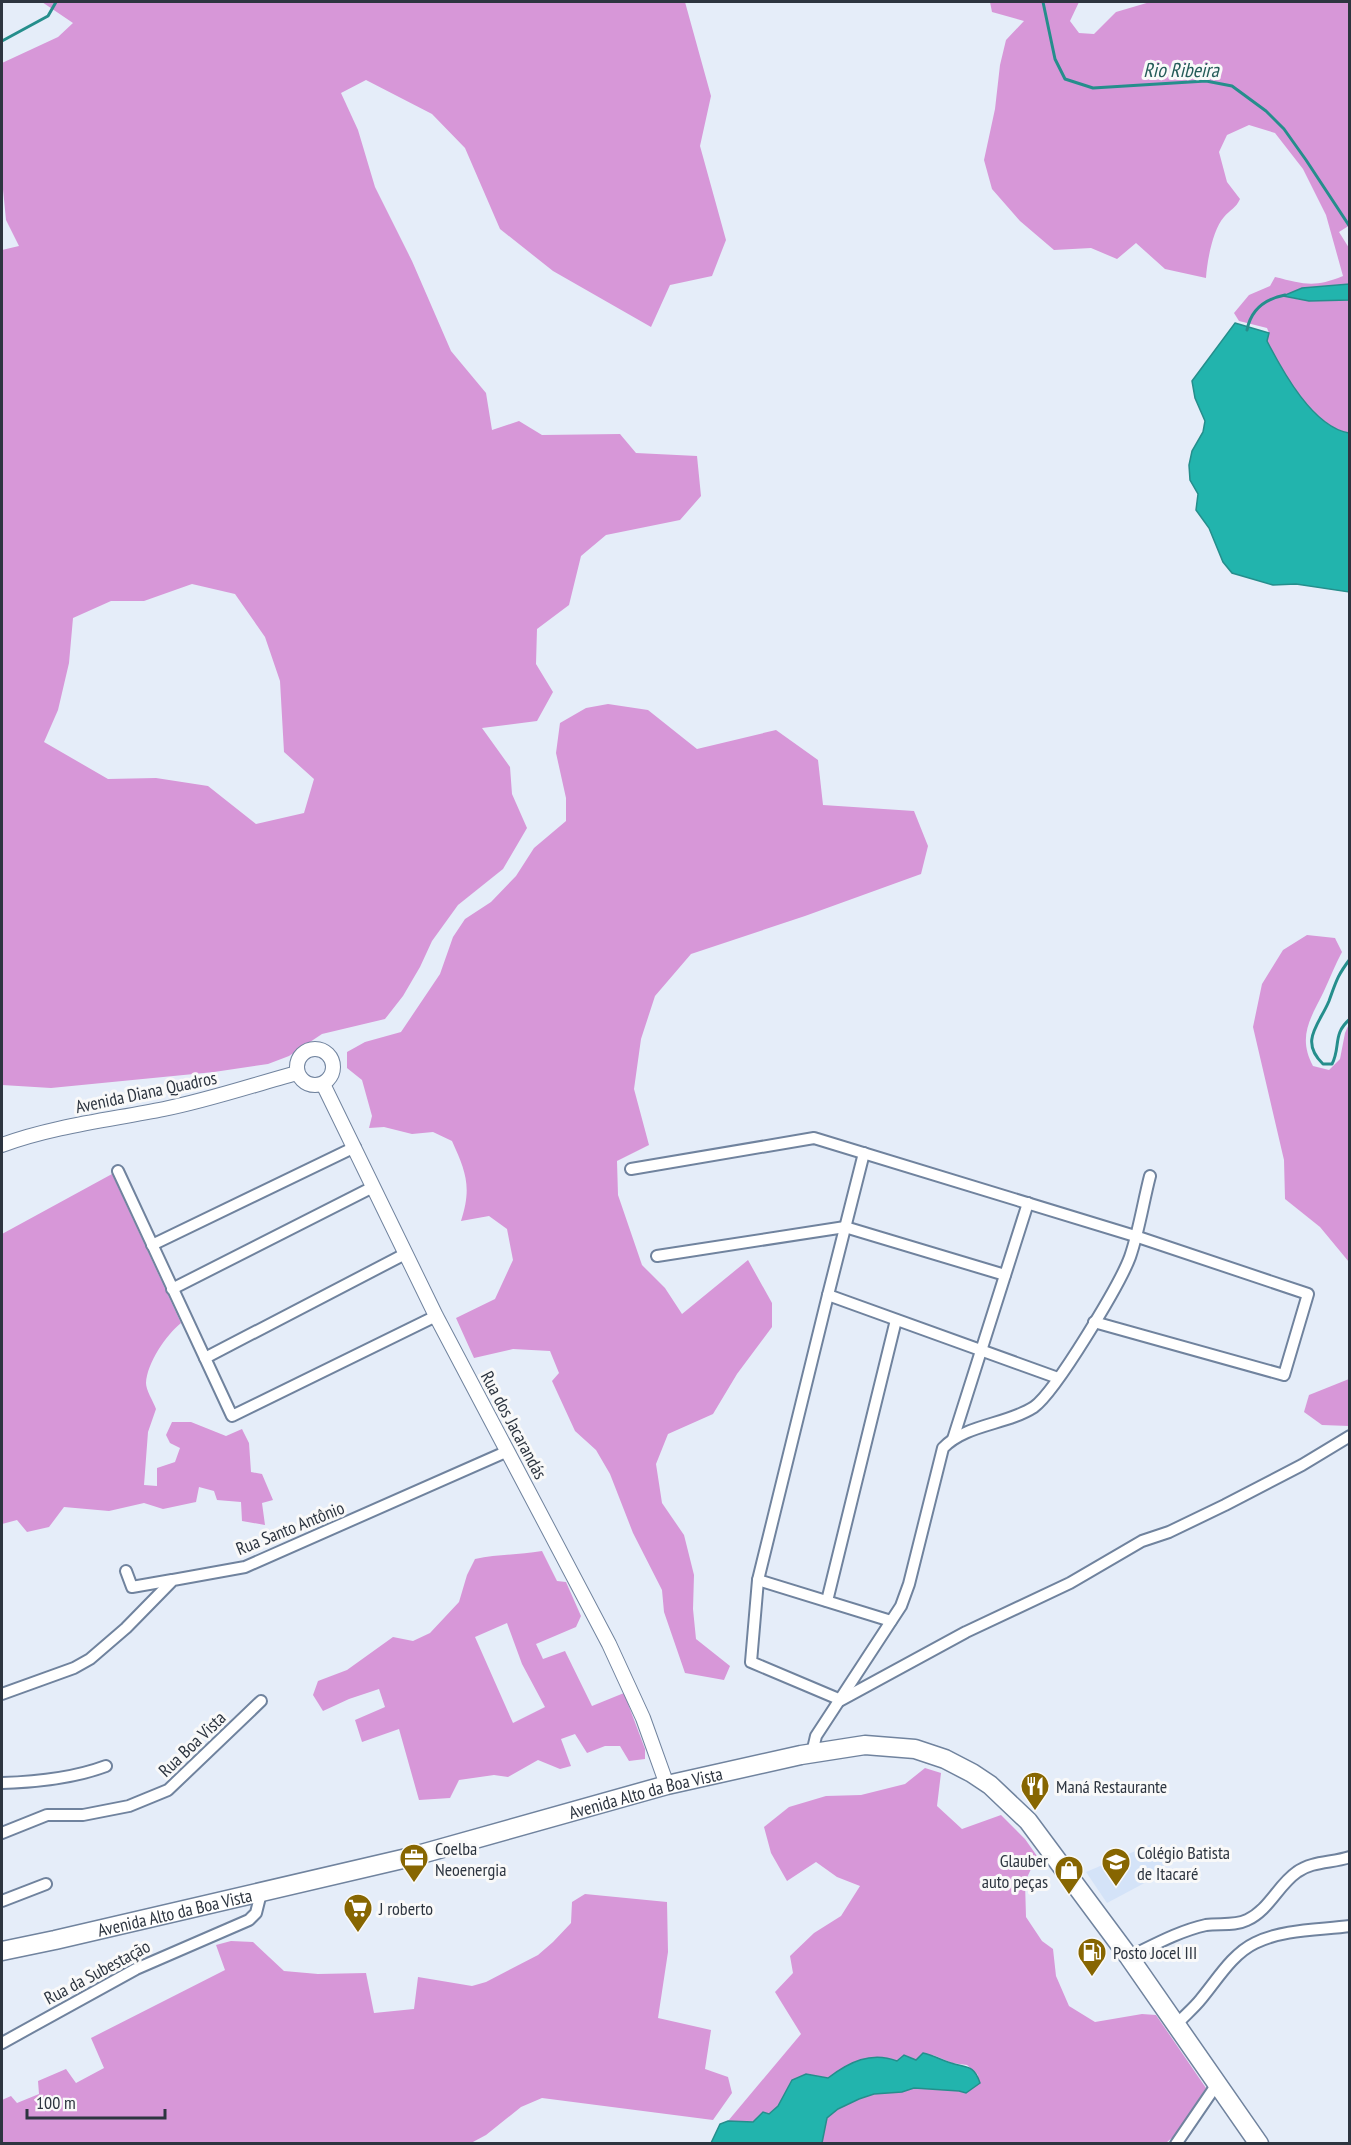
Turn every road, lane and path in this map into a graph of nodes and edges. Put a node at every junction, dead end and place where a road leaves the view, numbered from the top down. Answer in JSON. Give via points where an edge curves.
{"nodes":[{"id":1,"x":297,"y":1073,"type":"junction"},
{"id":2,"x":323,"y":1084,"type":"junction"},
{"id":3,"x":2,"y":1145,"type":"edge"},
{"id":4,"x":355,"y":1147,"type":"junction"},
{"id":5,"x":864,"y":1154,"type":"junction"},
{"id":6,"x":631,"y":1169,"type":"dead end"},
{"id":7,"x":118,"y":1172,"type":"dead end"},
{"id":8,"x":1150,"y":1176,"type":"dead end"},
{"id":9,"x":373,"y":1187,"type":"junction"},
{"id":10,"x":1028,"y":1203,"type":"junction"},
{"id":11,"x":845,"y":1227,"type":"junction"},
{"id":12,"x":1135,"y":1236,"type":"junction"},
{"id":13,"x":152,"y":1245,"type":"junction"},
{"id":14,"x":405,"y":1254,"type":"junction"},
{"id":15,"x":657,"y":1256,"type":"dead end"},
{"id":16,"x":1005,"y":1275,"type":"junction"},
{"id":17,"x":172,"y":1289,"type":"junction"},
{"id":18,"x":828,"y":1295,"type":"junction"},
{"id":19,"x":436,"y":1316,"type":"junction"},
{"id":20,"x":896,"y":1320,"type":"junction"},
{"id":21,"x":1094,"y":1322,"type":"junction"},
{"id":22,"x":981,"y":1350,"type":"junction"},
{"id":23,"x":206,"y":1358,"type":"junction"},
{"id":24,"x":1058,"y":1378,"type":"junction"},
{"id":25,"x":1350,"y":1436,"type":"edge"},
{"id":26,"x":952,"y":1439,"type":"junction"},
{"id":27,"x":508,"y":1451,"type":"junction"},
{"id":28,"x":126,"y":1571,"type":"dead end"},
{"id":29,"x":173,"y":1580,"type":"junction"},
{"id":30,"x":758,"y":1580,"type":"junction"},
{"id":31,"x":827,"y":1601,"type":"junction"},
{"id":32,"x":891,"y":1621,"type":"junction"},
{"id":33,"x":2,"y":1694,"type":"edge"},
{"id":34,"x":841,"y":1700,"type":"junction"},
{"id":35,"x":261,"y":1701,"type":"dead end"},
{"id":36,"x":812,"y":1753,"type":"junction"},
{"id":37,"x":106,"y":1766,"type":"dead end"},
{"id":38,"x":2,"y":1783,"type":"edge"},
{"id":39,"x":667,"y":1785,"type":"junction"},
{"id":40,"x":2,"y":1833,"type":"edge"},
{"id":41,"x":1350,"y":1857,"type":"edge"},
{"id":42,"x":46,"y":1884,"type":"dead end"},
{"id":43,"x":261,"y":1893,"type":"junction"},
{"id":44,"x":2,"y":1901,"type":"edge"},
{"id":45,"x":1350,"y":1926,"type":"edge"},
{"id":46,"x":2,"y":1951,"type":"edge"},
{"id":47,"x":1129,"y":1957,"type":"junction"},
{"id":48,"x":1176,"y":2025,"type":"junction"},
{"id":49,"x":2,"y":2043,"type":"edge"},
{"id":50,"x":1217,"y":2084,"type":"junction"},
{"id":51,"x":1176,"y":2144,"type":"edge"},
{"id":52,"x":1259,"y":2144,"type":"edge"}],
"edges":[{"from":1,"to":2,"type":"street","via":[[308,1084]]},
{"from":1,"to":2,"type":"street","via":[[296,1065],[302,1054],[314,1048],[322,1050],[334,1067]]},
{"from":1,"to":3,"type":"street","name":"Avenida Diana Quadros","via":[[204,1100],[77,1124]]},
{"from":2,"to":4,"type":"street","name":"Rua dos Jacarandás"},
{"from":4,"to":9,"type":"street","name":"Rua dos Jacarandás"},
{"from":4,"to":13,"type":"street"},
{"from":5,"to":6,"type":"street","via":[[814,1138]]},
{"from":5,"to":10,"type":"street"},
{"from":5,"to":11,"type":"street"},
{"from":7,"to":13,"type":"street"},
{"from":8,"to":12,"type":"street"},
{"from":9,"to":14,"type":"street","name":"Rua dos Jacarandás"},
{"from":9,"to":17,"type":"street"},
{"from":10,"to":12,"type":"street"},
{"from":10,"to":16,"type":"street"},
{"from":11,"to":15,"type":"street"},
{"from":11,"to":16,"type":"street"},
{"from":11,"to":18,"type":"street"},
{"from":12,"to":21,"type":"street","via":[[1130,1257]]},
{"from":12,"to":21,"type":"street","via":[[1308,1294],[1284,1376]]},
{"from":13,"to":17,"type":"street"},
{"from":14,"to":19,"type":"street","name":"Rua dos Jacarandás"},
{"from":14,"to":23,"type":"street"},
{"from":16,"to":22,"type":"street"},
{"from":17,"to":23,"type":"street"},
{"from":18,"to":20,"type":"street"},
{"from":18,"to":30,"type":"street"},
{"from":19,"to":23,"type":"street","via":[[232,1416]]},
{"from":19,"to":27,"type":"street","name":"Rua dos Jacarandás"},
{"from":20,"to":22,"type":"street"},
{"from":20,"to":31,"type":"street"},
{"from":21,"to":24,"type":"street"},
{"from":22,"to":24,"type":"street"},
{"from":22,"to":26,"type":"street"},
{"from":24,"to":26,"type":"street","via":[[1036,1406]]},
{"from":25,"to":34,"type":"street","via":[[1302,1465],[1169,1532],[1142,1541],[1070,1583],[957,1637]]},
{"from":26,"to":32,"type":"street","via":[[943,1448],[909,1584]]},
{"from":27,"to":29,"type":"street","name":"Rua Santo Antônio","via":[[245,1567]]},
{"from":27,"to":39,"type":"street","name":"Rua dos Jacarandás","via":[[609,1644],[643,1718]]},
{"from":28,"to":29,"type":"street","name":"Rua Santo Antônio","via":[[132,1587]]},
{"from":29,"to":33,"type":"street","via":[[90,1659]]},
{"from":30,"to":31,"type":"street"},
{"from":30,"to":34,"type":"street","via":[[751,1662]]},
{"from":31,"to":32,"type":"street"},
{"from":32,"to":34,"type":"street"},
{"from":34,"to":36,"type":"street","via":[[816,1736]]},
{"from":35,"to":40,"type":"street","name":"Rua Boa Vista","via":[[168,1790],[129,1806],[83,1815],[47,1815]]},
{"from":36,"to":39,"type":"main road","name":"Avenida Alto da Boa Vista"},
{"from":36,"to":47,"type":"main road","name":"Avenida Alto da Boa Vista","via":[[865,1745],[915,1749],[972,1773],[1028,1821]]},
{"from":37,"to":38,"type":"street"},
{"from":39,"to":43,"type":"main road","name":"Avenida Alto da Boa Vista","via":[[407,1858]]},
{"from":41,"to":47,"type":"street","via":[[1299,1870],[1248,1920],[1185,1931]]},
{"from":42,"to":44,"type":"street"},
{"from":43,"to":46,"type":"main road","name":"Avenida Alto da Boa Vista"},
{"from":43,"to":49,"type":"street","name":"Rua da Subestação","via":[[256,1913],[249,1920],[136,1969]]},
{"from":45,"to":48,"type":"street","via":[[1305,1930],[1255,1943],[1235,1958]]},
{"from":47,"to":48,"type":"main road","name":"Avenida Alto da Boa Vista"},
{"from":48,"to":50,"type":"main road","name":"Avenida Alto da Boa Vista"},
{"from":50,"to":51,"type":"street"},
{"from":50,"to":52,"type":"main road","name":"Avenida Alto da Boa Vista"}]}
